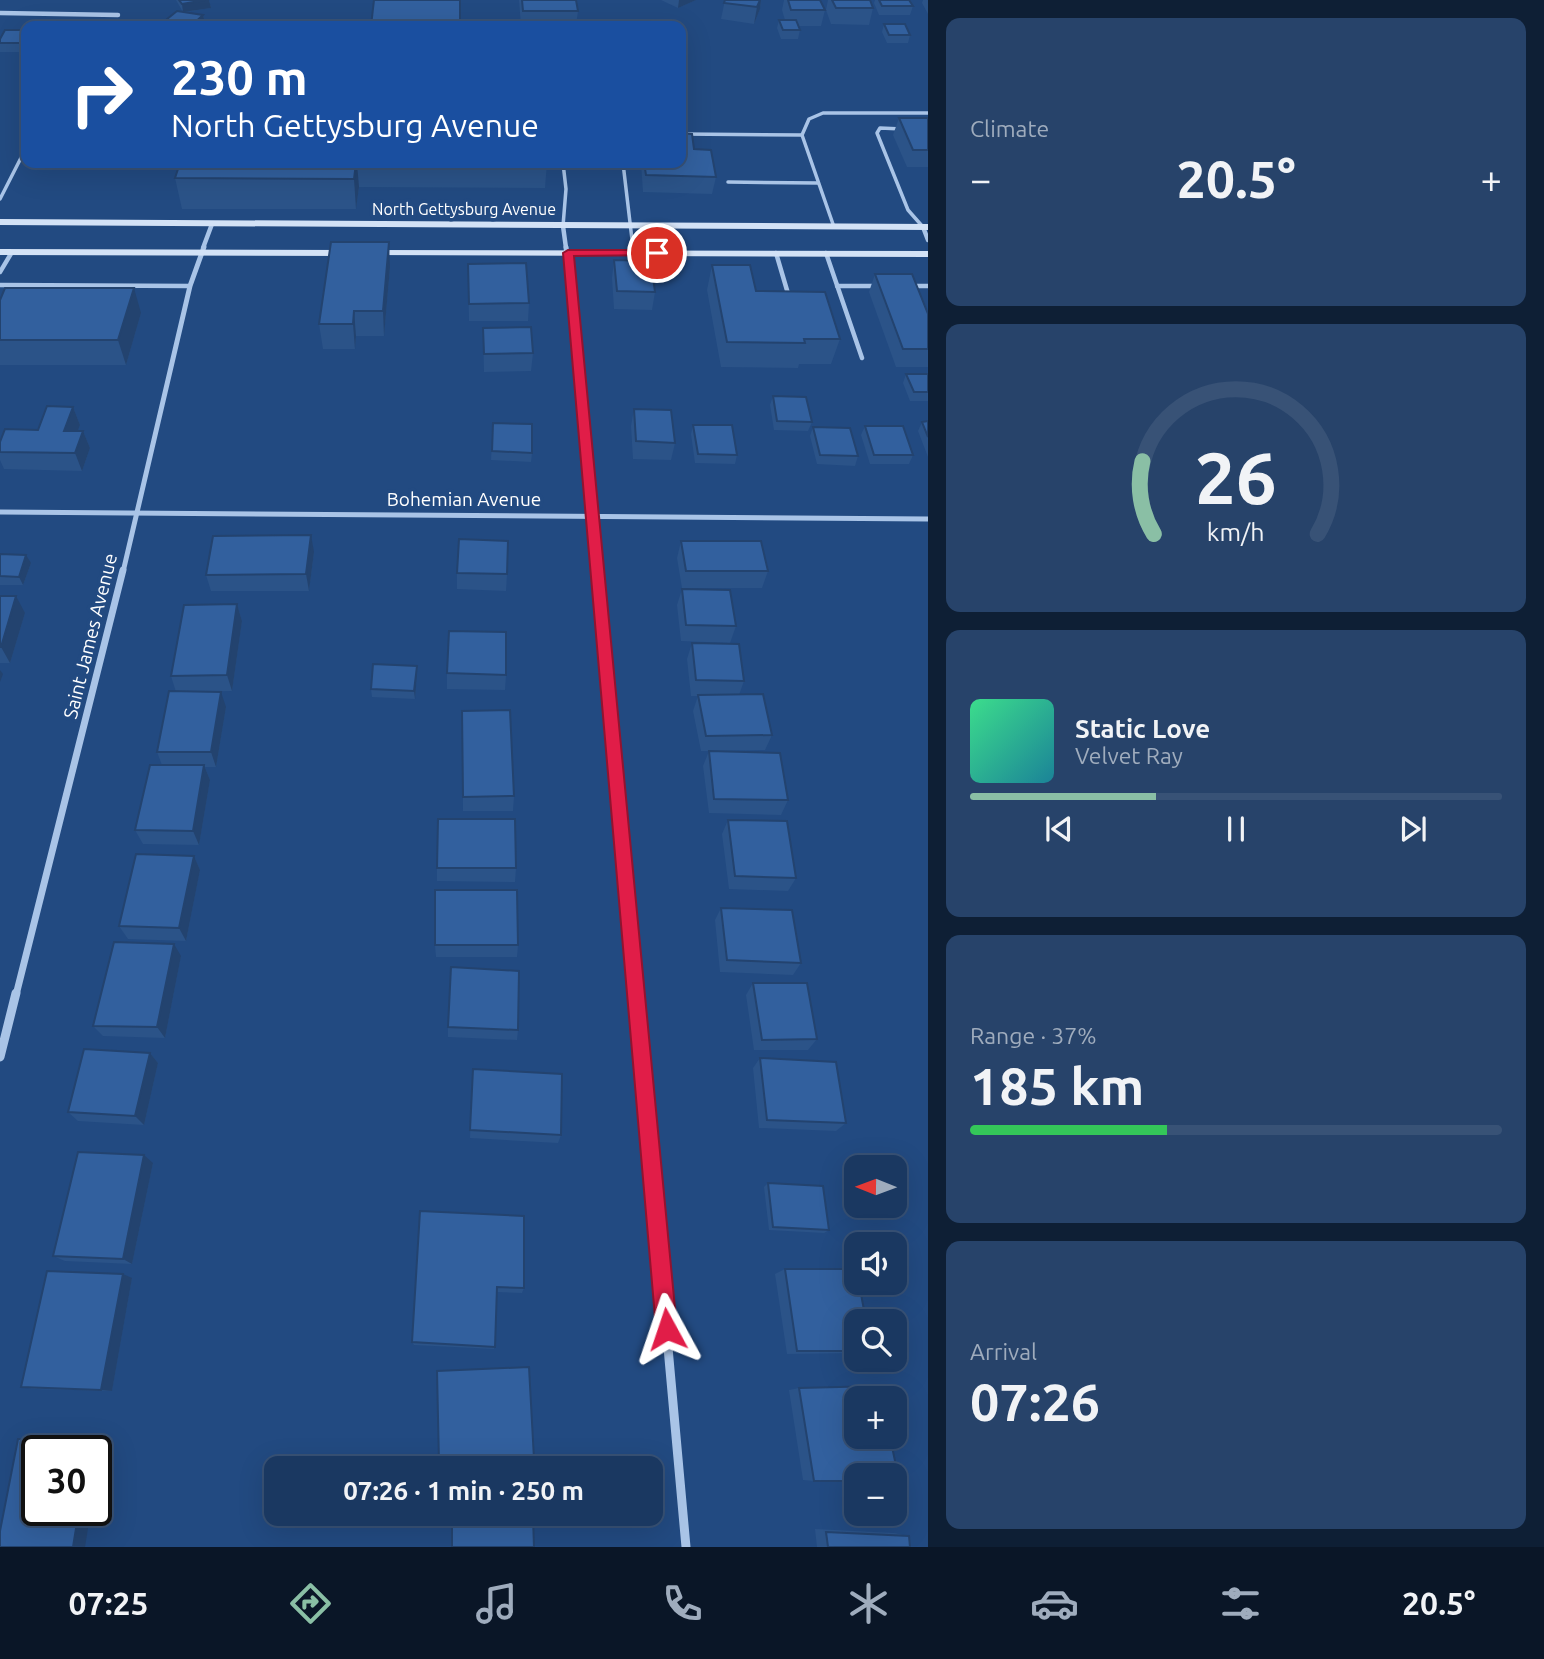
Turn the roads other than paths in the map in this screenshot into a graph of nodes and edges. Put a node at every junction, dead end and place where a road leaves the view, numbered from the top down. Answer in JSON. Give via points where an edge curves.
{"nodes":[{"id":1,"x":0,"y":13,"type":"edge"},
{"id":2,"x":118,"y":15,"type":"dead end"},
{"id":3,"x":928,"y":113,"type":"edge"},
{"id":4,"x":904,"y":129,"type":"edge"},
{"id":5,"x":686,"y":135,"type":"edge"},
{"id":6,"x":802,"y":135,"type":"junction"},
{"id":7,"x":21,"y":158,"type":"edge"},
{"id":8,"x":564,"y":168,"type":"edge"},
{"id":9,"x":624,"y":168,"type":"edge"},
{"id":10,"x":728,"y":182,"type":"dead end"},
{"id":11,"x":818,"y":183,"type":"junction"},
{"id":12,"x":0,"y":199,"type":"edge"},
{"id":13,"x":0,"y":222,"type":"edge"},
{"id":14,"x":212,"y":223,"type":"junction"},
{"id":15,"x":563,"y":226,"type":"junction"},
{"id":16,"x":630,"y":226,"type":"junction"},
{"id":17,"x":834,"y":227,"type":"junction"},
{"id":18,"x":926,"y":227,"type":"edge"},
{"id":19,"x":928,"y":240,"type":"edge"},
{"id":20,"x":0,"y":252,"type":"edge"},
{"id":21,"x":12,"y":252,"type":"junction"},
{"id":22,"x":200,"y":253,"type":"junction"},
{"id":23,"x":568,"y":253,"type":"junction"},
{"id":24,"x":634,"y":253,"type":"junction"},
{"id":25,"x":776,"y":253,"type":"junction"},
{"id":26,"x":826,"y":253,"type":"junction"},
{"id":27,"x":928,"y":254,"type":"edge"},
{"id":28,"x":0,"y":271,"type":"edge"},
{"id":29,"x":0,"y":285,"type":"edge"},
{"id":30,"x":190,"y":286,"type":"junction"},
{"id":31,"x":837,"y":286,"type":"junction"},
{"id":32,"x":889,"y":286,"type":"edge"},
{"id":33,"x":902,"y":286,"type":"edge"},
{"id":34,"x":928,"y":286,"type":"edge"},
{"id":35,"x":790,"y":300,"type":"edge"},
{"id":36,"x":862,"y":358,"type":"dead end"},
{"id":37,"x":0,"y":512,"type":"edge"},
{"id":38,"x":138,"y":513,"type":"junction"},
{"id":39,"x":591,"y":516,"type":"junction"},
{"id":40,"x":928,"y":519,"type":"edge"},
{"id":41,"x":0,"y":1057,"type":"edge"},
{"id":42,"x":686,"y":1547,"type":"edge"}],
"edges":[{"from":1,"to":2,"type":"street"},
{"from":3,"to":6,"type":"lane","via":[[823,113],[809,120]]},
{"from":4,"to":18,"type":"lane","via":[[880,128],[877,133],[908,210]]},
{"from":5,"to":6,"type":"lane"},
{"from":6,"to":11,"type":"lane"},
{"from":7,"to":12,"type":"lane"},
{"from":8,"to":15,"type":"lane"},
{"from":9,"to":16,"type":"lane"},
{"from":10,"to":11,"type":"lane"},
{"from":11,"to":17,"type":"lane"},
{"from":13,"to":14,"type":"main road","name":"North Gettysburg Avenue"},
{"from":14,"to":15,"type":"main road","name":"North Gettysburg Avenue"},
{"from":14,"to":22,"type":"street","name":"Saint James Avenue"},
{"from":15,"to":16,"type":"main road","name":"North Gettysburg Avenue"},
{"from":15,"to":23,"type":"street"},
{"from":16,"to":17,"type":"main road","name":"North Gettysburg Avenue"},
{"from":16,"to":24,"type":"lane"},
{"from":17,"to":18,"type":"main road","name":"North Gettysburg Avenue"},
{"from":18,"to":19,"type":"street"},
{"from":20,"to":21,"type":"main road"},
{"from":21,"to":22,"type":"main road"},
{"from":21,"to":28,"type":"lane"},
{"from":22,"to":23,"type":"main road"},
{"from":22,"to":30,"type":"street","name":"Saint James Avenue"},
{"from":23,"to":24,"type":"main road"},
{"from":23,"to":39,"type":"street"},
{"from":24,"to":25,"type":"main road"},
{"from":25,"to":26,"type":"main road"},
{"from":25,"to":35,"type":"lane"},
{"from":26,"to":27,"type":"main road"},
{"from":26,"to":31,"type":"lane"},
{"from":29,"to":30,"type":"lane"},
{"from":30,"to":38,"type":"street","name":"Saint James Avenue"},
{"from":31,"to":32,"type":"lane"},
{"from":31,"to":36,"type":"lane"},
{"from":33,"to":34,"type":"lane"},
{"from":37,"to":38,"type":"street","name":"Bohemian Avenue"},
{"from":38,"to":39,"type":"street","name":"Bohemian Avenue"},
{"from":38,"to":41,"type":"street","name":"Saint James Avenue"},
{"from":39,"to":40,"type":"street","name":"Bohemian Avenue"},
{"from":39,"to":42,"type":"street"}]}
